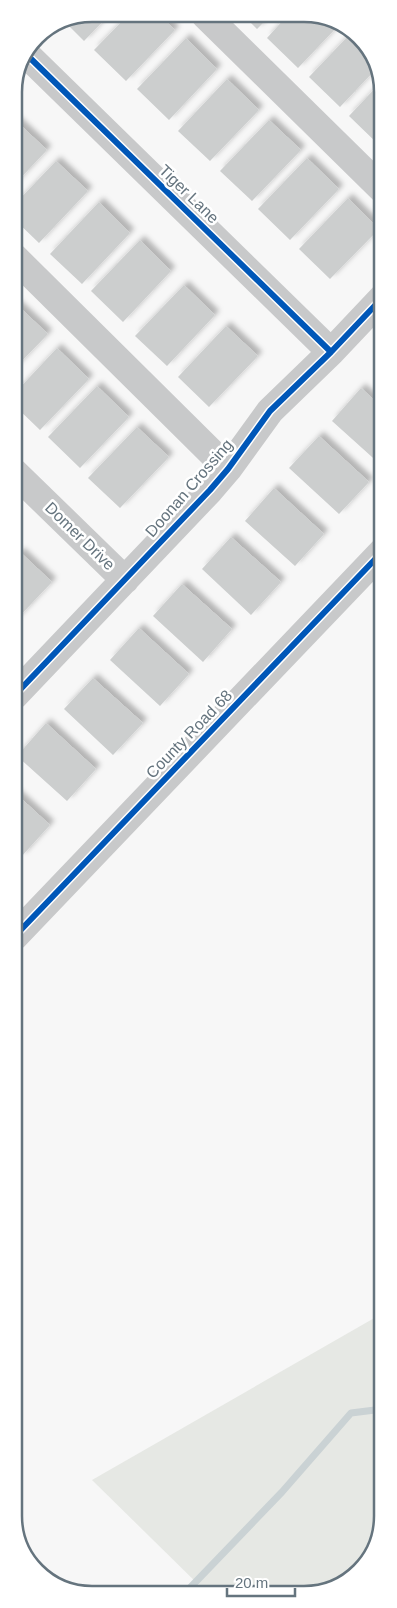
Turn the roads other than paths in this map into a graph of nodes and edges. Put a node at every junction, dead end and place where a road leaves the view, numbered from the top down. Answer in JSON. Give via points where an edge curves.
{"nodes":[{"id":1,"x":212,"y":22,"type":"edge"},
{"id":2,"x":32,"y":59,"type":"edge"},
{"id":3,"x":374,"y":181,"type":"edge"},
{"id":4,"x":23,"y":266,"type":"edge"},
{"id":5,"x":374,"y":307,"type":"edge"},
{"id":6,"x":331,"y":352,"type":"junction"},
{"id":7,"x":228,"y":469,"type":"junction"},
{"id":8,"x":23,"y":481,"type":"edge"},
{"id":9,"x":374,"y":560,"type":"edge"},
{"id":10,"x":124,"y":580,"type":"junction"},
{"id":11,"x":23,"y":684,"type":"edge"},
{"id":12,"x":22,"y":928,"type":"edge"}],
"edges":[{"from":1,"to":3,"type":"street"},
{"from":2,"to":6,"type":"street","name":"Tiger Lane"},
{"from":4,"to":7,"type":"street"},
{"from":5,"to":6,"type":"street","name":"Doonan Crossing"},
{"from":6,"to":7,"type":"street","name":"Doonan Crossing","via":[[270,411]]},
{"from":7,"to":10,"type":"street","name":"Doonan Crossing"},
{"from":8,"to":10,"type":"street","name":"Domer Drive"},
{"from":9,"to":12,"type":"street","name":"County Road 68"},
{"from":10,"to":11,"type":"street","name":"Doonan Crossing"}]}
